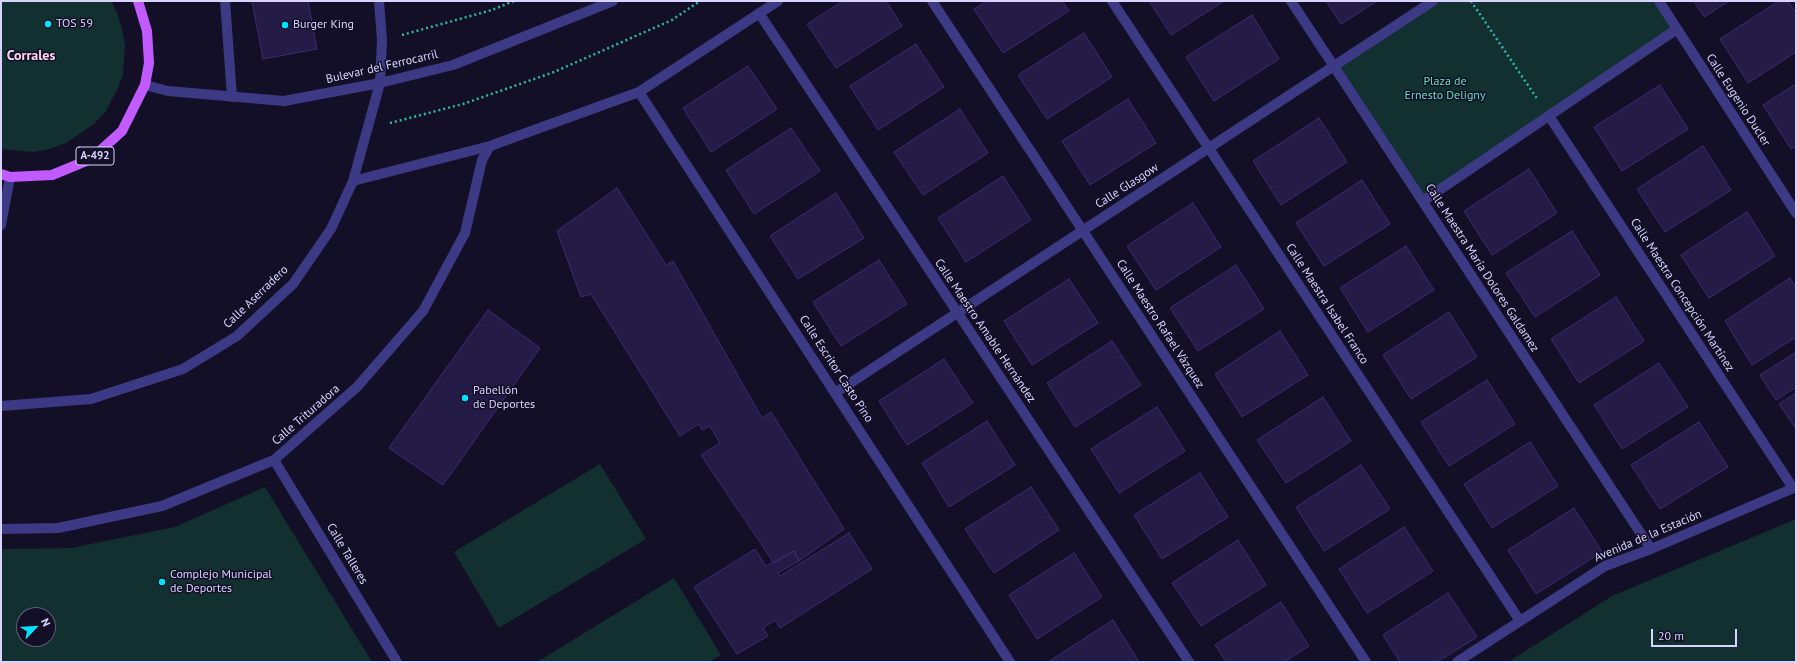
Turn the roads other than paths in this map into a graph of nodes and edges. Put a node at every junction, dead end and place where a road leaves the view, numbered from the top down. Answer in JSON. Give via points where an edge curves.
{"nodes":[{"id":1,"x":138,"y":1,"type":"edge"},
{"id":2,"x":225,"y":1,"type":"edge"},
{"id":3,"x":379,"y":1,"type":"edge"},
{"id":4,"x":613,"y":1,"type":"edge"},
{"id":5,"x":778,"y":1,"type":"edge"},
{"id":6,"x":932,"y":1,"type":"edge"},
{"id":7,"x":1112,"y":1,"type":"edge"},
{"id":8,"x":1291,"y":1,"type":"edge"},
{"id":9,"x":1433,"y":1,"type":"edge"},
{"id":10,"x":1659,"y":1,"type":"edge"},
{"id":11,"x":759,"y":13,"type":"junction"},
{"id":12,"x":1677,"y":29,"type":"junction"},
{"id":13,"x":1334,"y":66,"type":"junction"},
{"id":14,"x":380,"y":83,"type":"junction"},
{"id":15,"x":145,"y":85,"type":"junction"},
{"id":16,"x":639,"y":92,"type":"junction"},
{"id":17,"x":232,"y":97,"type":"junction"},
{"id":18,"x":1549,"y":116,"type":"junction"},
{"id":19,"x":490,"y":146,"type":"junction"},
{"id":20,"x":1208,"y":148,"type":"junction"},
{"id":21,"x":6,"y":175,"type":"edge"},
{"id":22,"x":353,"y":180,"type":"junction"},
{"id":23,"x":1423,"y":201,"type":"junction"},
{"id":24,"x":1796,"y":213,"type":"edge"},
{"id":25,"x":1,"y":225,"type":"edge"},
{"id":26,"x":1083,"y":231,"type":"junction"},
{"id":27,"x":958,"y":313,"type":"junction"},
{"id":28,"x":835,"y":392,"type":"junction"},
{"id":29,"x":1,"y":406,"type":"edge"},
{"id":30,"x":274,"y":460,"type":"junction"},
{"id":31,"x":1795,"y":487,"type":"edge"},
{"id":32,"x":1,"y":530,"type":"edge"},
{"id":33,"x":1651,"y":549,"type":"junction"},
{"id":34,"x":1520,"y":621,"type":"junction"},
{"id":35,"x":397,"y":662,"type":"edge"},
{"id":36,"x":1010,"y":662,"type":"edge"},
{"id":37,"x":1188,"y":662,"type":"edge"},
{"id":38,"x":1366,"y":662,"type":"edge"},
{"id":39,"x":1458,"y":662,"type":"edge"}],
"edges":[{"from":1,"to":15,"type":"main road","number":"A-492","via":[[147,31],[149,63]]},
{"from":2,"to":17,"type":"street"},
{"from":3,"to":14,"type":"street","name":"Calle Aserradero","via":[[382,40]]},
{"from":4,"to":14,"type":"street","name":"Bulevar del Ferrocarril","via":[[453,65]]},
{"from":5,"to":11,"type":"street"},
{"from":6,"to":26,"type":"street","name":"Calle Maestro Rafael Vázquez"},
{"from":7,"to":20,"type":"street","name":"Calle Maestra Isabel Franco"},
{"from":8,"to":13,"type":"street","name":"Calle Maestra María Dolores Galdamez"},
{"from":9,"to":13,"type":"street","name":"Calle Glasgow"},
{"from":10,"to":12,"type":"street","name":"Calle Eugenio Ducler"},
{"from":11,"to":16,"type":"street"},
{"from":11,"to":27,"type":"street","name":"Calle Maestro Amable Hernández"},
{"from":12,"to":18,"type":"street"},
{"from":12,"to":24,"type":"street","name":"Calle Eugenio Ducler"},
{"from":13,"to":20,"type":"street","name":"Calle Glasgow"},
{"from":13,"to":23,"type":"street","name":"Calle Maestra María Dolores Galdamez"},
{"from":14,"to":17,"type":"street","name":"Bulevar del Ferrocarril","via":[[284,101]]},
{"from":14,"to":22,"type":"street","name":"Calle Aserradero"},
{"from":15,"to":17,"type":"street","name":"Bulevar del Ferrocarril","via":[[168,92]]},
{"from":15,"to":21,"type":"main road","number":"A-492","via":[[122,131],[91,159],[52,175]]},
{"from":16,"to":19,"type":"street"},
{"from":16,"to":28,"type":"street","name":"Calle Escritor Casto Pino"},
{"from":18,"to":23,"type":"street"},
{"from":18,"to":31,"type":"street","name":"Calle Maestra Concepción Martínez"},
{"from":19,"to":22,"type":"street"},
{"from":19,"to":30,"type":"street","name":"Calle Trituradora","via":[[482,160],[465,234],[423,311],[357,387]]},
{"from":20,"to":26,"type":"street","name":"Calle Glasgow"},
{"from":20,"to":34,"type":"street","name":"Calle Maestra Isabel Franco"},
{"from":21,"to":25,"type":"street"},
{"from":22,"to":29,"type":"street","name":"Calle Aserradero","via":[[331,229],[293,284],[237,336],[183,369],[91,399]]},
{"from":23,"to":33,"type":"street","name":"Calle Maestra María Dolores Galdamez"},
{"from":26,"to":27,"type":"street","name":"Calle Glasgow"},
{"from":26,"to":38,"type":"street","name":"Calle Maestro Rafael Vázquez"},
{"from":27,"to":28,"type":"street","name":"Calle Glasgow"},
{"from":27,"to":37,"type":"street","name":"Calle Maestro Amable Hernández"},
{"from":28,"to":36,"type":"street","name":"Calle Escritor Casto Pino"},
{"from":30,"to":32,"type":"street","name":"Calle Trituradora","via":[[162,506],[58,528]]},
{"from":30,"to":35,"type":"street","name":"Calle Talleres"},
{"from":31,"to":33,"type":"street","name":"Avenida de la Estación"},
{"from":33,"to":34,"type":"street","name":"Avenida de la Estación","via":[[1605,566]]},
{"from":34,"to":39,"type":"street","name":"Avenida de la Estación"}]}
